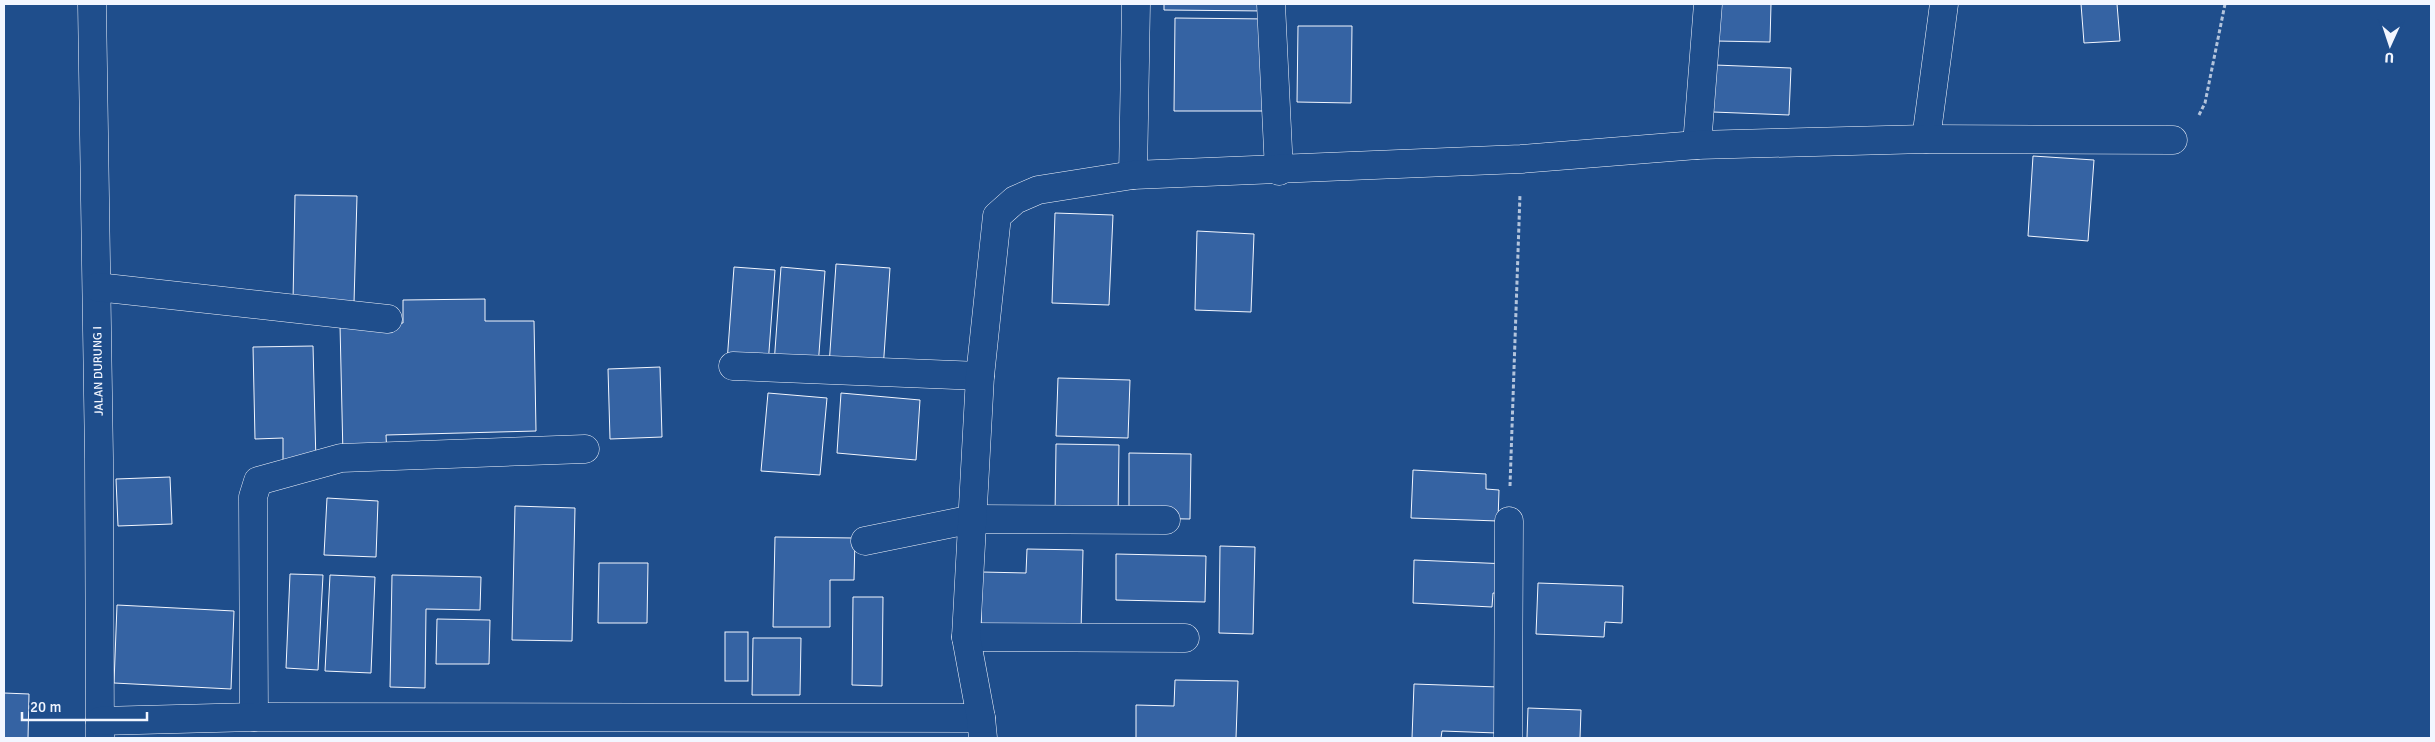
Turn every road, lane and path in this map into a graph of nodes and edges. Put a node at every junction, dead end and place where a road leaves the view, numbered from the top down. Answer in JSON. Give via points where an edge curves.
{"nodes":[{"id":1,"x":92,"y":4,"type":"edge"},
{"id":2,"x":1136,"y":4,"type":"edge"},
{"id":3,"x":1271,"y":4,"type":"edge"},
{"id":4,"x":1708,"y":4,"type":"edge"},
{"id":5,"x":1944,"y":4,"type":"edge"},
{"id":6,"x":2224,"y":4,"type":"edge"},
{"id":7,"x":1926,"y":139,"type":"junction"},
{"id":8,"x":2173,"y":140,"type":"joint"},
{"id":9,"x":1697,"y":145,"type":"junction"},
{"id":10,"x":1521,"y":159,"type":"junction"},
{"id":11,"x":1279,"y":171,"type":"junction"},
{"id":12,"x":1133,"y":176,"type":"junction"},
{"id":13,"x":97,"y":287,"type":"junction"},
{"id":14,"x":388,"y":319,"type":"dead end"},
{"id":15,"x":733,"y":366,"type":"dead end"},
{"id":16,"x":980,"y":376,"type":"junction"},
{"id":17,"x":585,"y":449,"type":"dead end"},
{"id":18,"x":973,"y":519,"type":"junction"},
{"id":19,"x":1166,"y":520,"type":"dead end"},
{"id":20,"x":1509,"y":521,"type":"joint"},
{"id":21,"x":865,"y":541,"type":"dead end"},
{"id":22,"x":966,"y":637,"type":"junction"},
{"id":23,"x":1185,"y":638,"type":"dead end"},
{"id":24,"x":254,"y":717,"type":"junction"},
{"id":25,"x":982,"y":728,"type":"edge"},
{"id":26,"x":100,"y":730,"type":"edge"},
{"id":27,"x":1508,"y":738,"type":"edge"}],
"edges":[{"from":1,"to":13,"type":"street","name":"JALAN DURUNG I"},
{"from":2,"to":12,"type":"street"},
{"from":3,"to":11,"type":"street"},
{"from":4,"to":9,"type":"street"},
{"from":5,"to":7,"type":"street"},
{"from":6,"to":8,"type":"path","via":[[2205,103],[2192,130]]},
{"from":7,"to":8,"type":"street"},
{"from":7,"to":9,"type":"street"},
{"from":9,"to":10,"type":"street"},
{"from":10,"to":11,"type":"street"},
{"from":10,"to":20,"type":"path"},
{"from":11,"to":12,"type":"street"},
{"from":12,"to":16,"type":"street","via":[[1038,190],[1015,200],[996,216]]},
{"from":13,"to":14,"type":"street"},
{"from":13,"to":26,"type":"street","name":"JALAN DURUNG I"},
{"from":15,"to":16,"type":"street"},
{"from":16,"to":18,"type":"street"},
{"from":17,"to":24,"type":"street","via":[[341,458],[258,481],[253,497]]},
{"from":18,"to":19,"type":"street"},
{"from":18,"to":21,"type":"street"},
{"from":18,"to":22,"type":"street"},
{"from":20,"to":27,"type":"street"},
{"from":22,"to":23,"type":"street"},
{"from":22,"to":25,"type":"street"},
{"from":24,"to":25,"type":"street"},
{"from":24,"to":26,"type":"street"}]}
